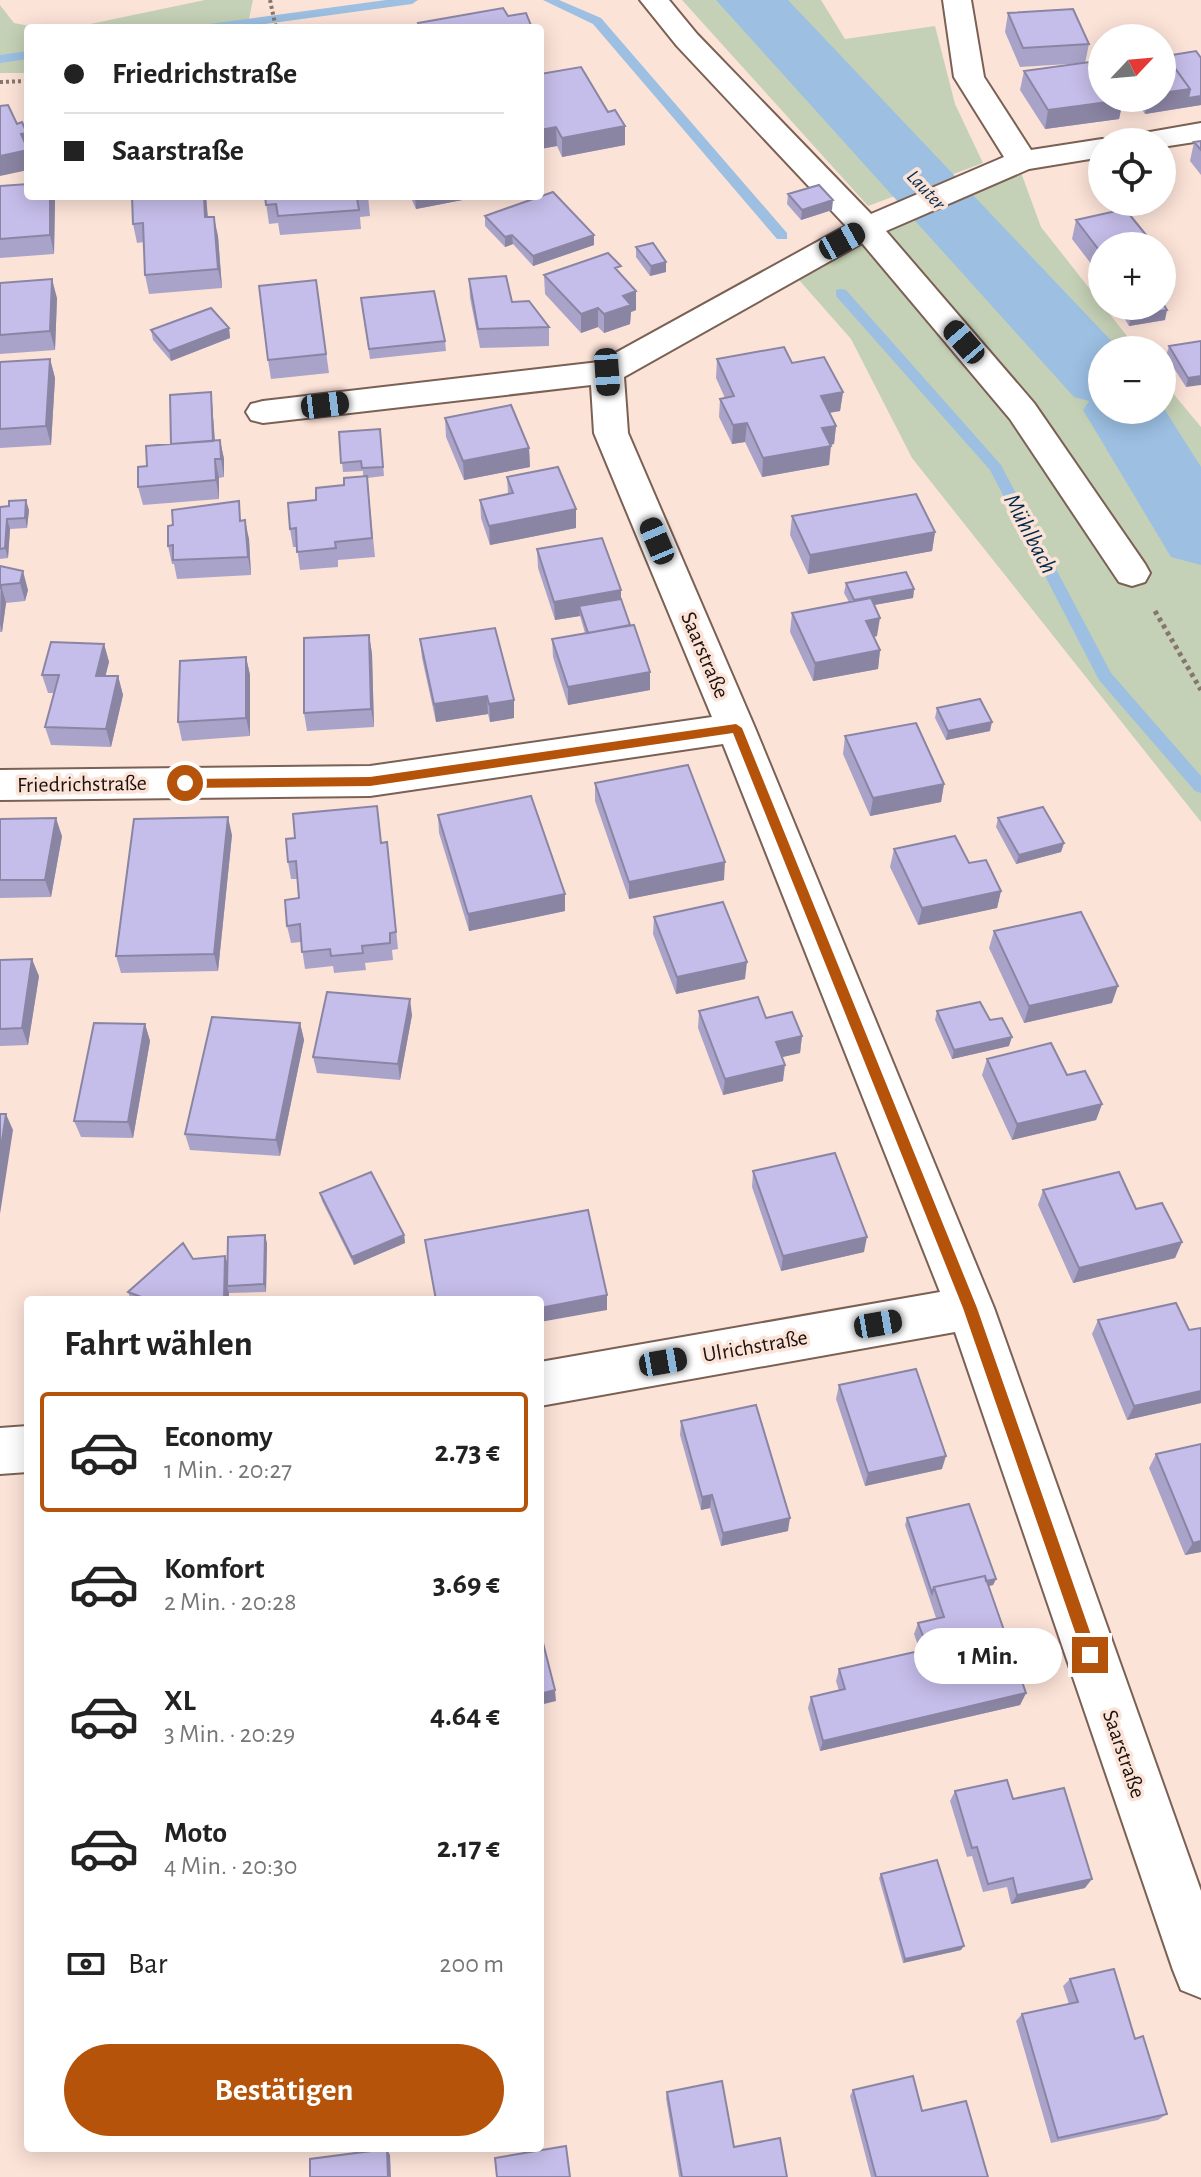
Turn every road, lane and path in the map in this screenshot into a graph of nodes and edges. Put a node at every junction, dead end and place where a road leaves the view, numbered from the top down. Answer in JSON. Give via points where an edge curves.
{"nodes":[{"id":1,"x":270,"y":0,"type":"edge"},
{"id":2,"x":654,"y":0,"type":"edge"},
{"id":3,"x":957,"y":0,"type":"edge"},
{"id":4,"x":275,"y":24,"type":"edge"},
{"id":5,"x":24,"y":81,"type":"edge"},
{"id":6,"x":0,"y":82,"type":"edge"},
{"id":7,"x":1201,"y":132,"type":"edge"},
{"id":8,"x":1176,"y":136,"type":"edge"},
{"id":9,"x":1088,"y":150,"type":"edge"},
{"id":10,"x":1022,"y":161,"type":"junction"},
{"id":11,"x":866,"y":228,"type":"junction"},
{"id":12,"x":607,"y":372,"type":"junction"},
{"id":13,"x":263,"y":412,"type":"dead end"},
{"id":14,"x":1132,"y":573,"type":"joint"},
{"id":15,"x":1201,"y":690,"type":"edge"},
{"id":16,"x":736,"y":728,"type":"junction"},
{"id":17,"x":0,"y":785,"type":"edge"},
{"id":18,"x":970,"y":1308,"type":"junction"},
{"id":19,"x":544,"y":1383,"type":"edge"},
{"id":20,"x":24,"y":1449,"type":"edge"},
{"id":21,"x":0,"y":1451,"type":"edge"},
{"id":22,"x":1201,"y":1970,"type":"edge"}],
"edges":[{"from":1,"to":4,"type":"path"},
{"from":2,"to":11,"type":"street"},
{"from":3,"to":10,"type":"street","via":[[969,77]]},
{"from":5,"to":6,"type":"path"},
{"from":7,"to":8,"type":"street"},
{"from":9,"to":10,"type":"street"},
{"from":10,"to":11,"type":"street"},
{"from":11,"to":12,"type":"street"},
{"from":11,"to":14,"type":"street","via":[[1022,411]]},
{"from":12,"to":13,"type":"street"},
{"from":12,"to":16,"type":"street","name":"Saarstraße","via":[[611,433]]},
{"from":14,"to":15,"type":"path"},
{"from":16,"to":17,"type":"street","name":"Friedrichstraße","via":[[370,781]]},
{"from":16,"to":18,"type":"street","name":"Saarstraße"},
{"from":18,"to":19,"type":"street","name":"Ulrichstraße"},
{"from":18,"to":22,"type":"street","name":"Saarstraße"},
{"from":20,"to":21,"type":"street"}]}
